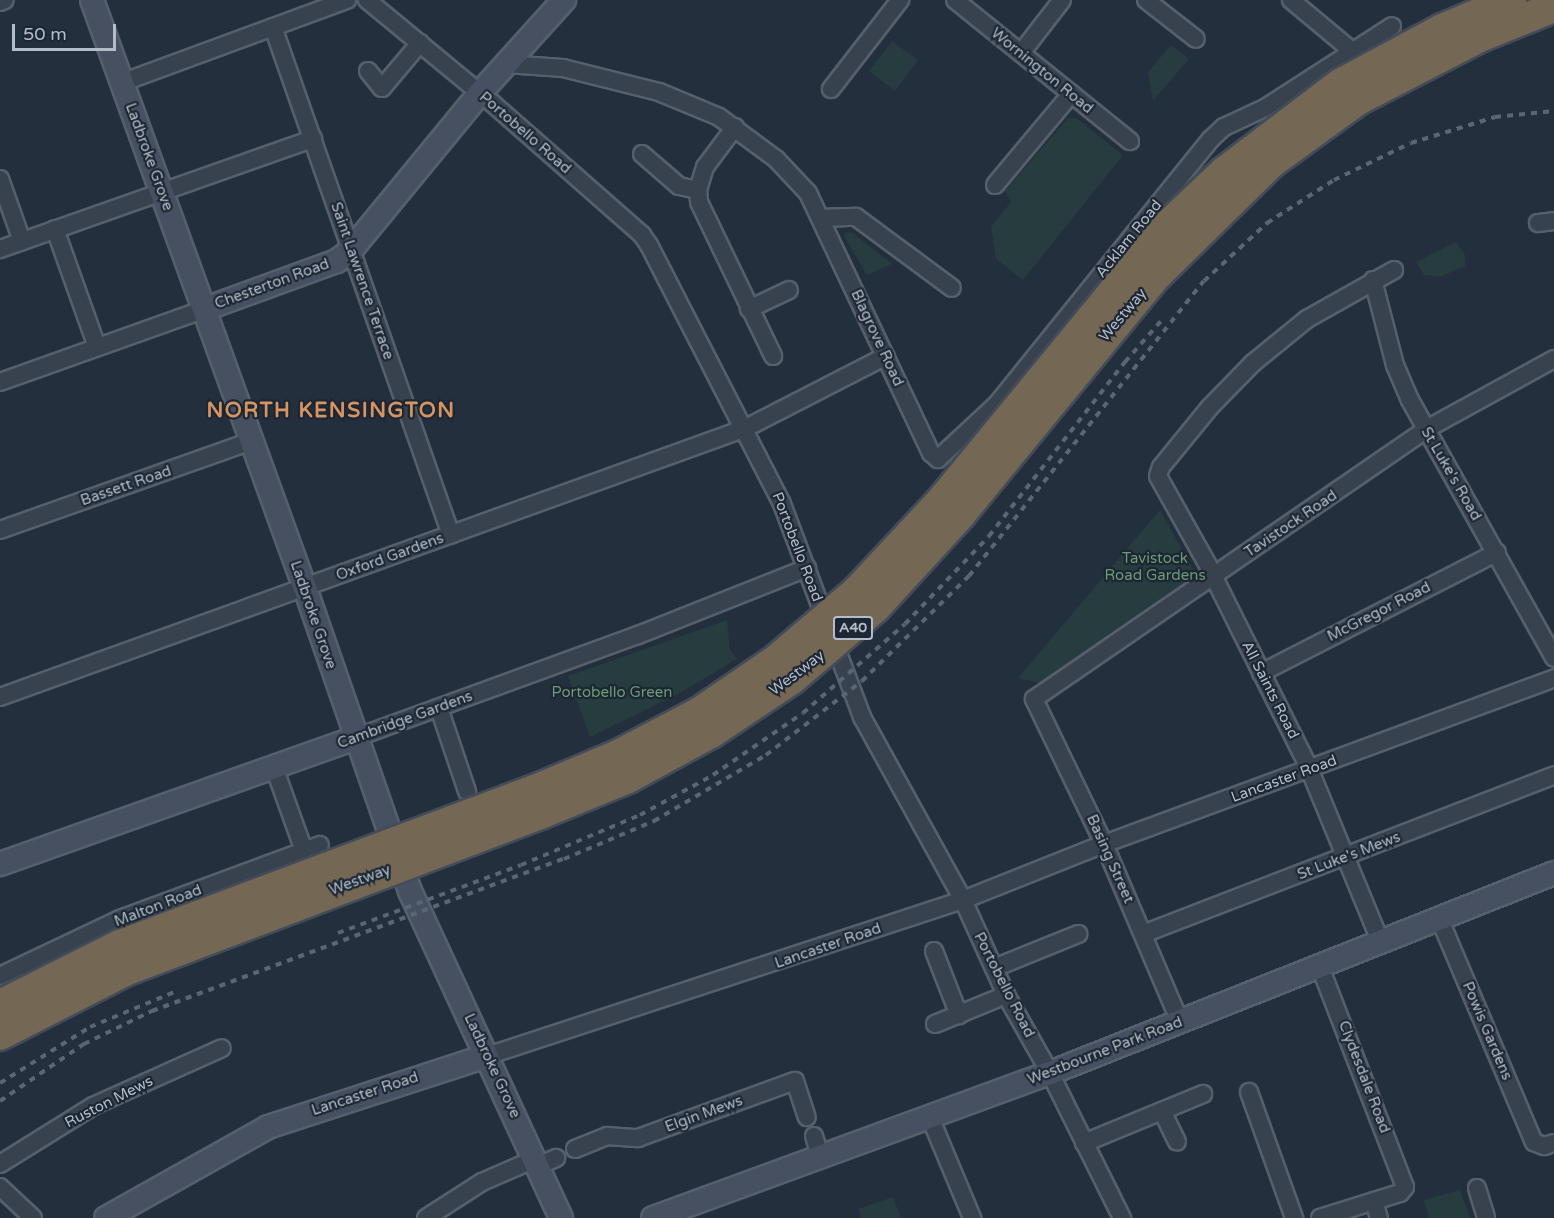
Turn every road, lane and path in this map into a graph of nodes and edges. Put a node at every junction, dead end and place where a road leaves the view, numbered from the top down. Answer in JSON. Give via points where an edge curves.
{"nodes":[{"id":1,"x":5,"y":0,"type":"edge"},
{"id":2,"x":92,"y":0,"type":"edge"},
{"id":3,"x":347,"y":0,"type":"edge"},
{"id":4,"x":367,"y":0,"type":"edge"},
{"id":5,"x":564,"y":0,"type":"edge"},
{"id":6,"x":900,"y":0,"type":"edge"},
{"id":7,"x":955,"y":0,"type":"edge"},
{"id":8,"x":1062,"y":0,"type":"edge"},
{"id":9,"x":1146,"y":0,"type":"edge"},
{"id":10,"x":1291,"y":0,"type":"edge"},
{"id":11,"x":1511,"y":0,"type":"edge"},
{"id":12,"x":0,"y":2,"type":"edge"},
{"id":13,"x":1554,"y":7,"type":"edge"},
{"id":14,"x":1392,"y":26,"type":"dead end"},
{"id":15,"x":273,"y":27,"type":"junction"},
{"id":16,"x":1196,"y":39,"type":"dead end"},
{"id":17,"x":420,"y":43,"type":"junction"},
{"id":18,"x":1351,"y":50,"type":"junction"},
{"id":19,"x":1021,"y":53,"type":"junction"},
{"id":20,"x":502,"y":69,"type":"junction"},
{"id":21,"x":368,"y":71,"type":"dead end"},
{"id":22,"x":121,"y":83,"type":"junction"},
{"id":23,"x":831,"y":89,"type":"dead end"},
{"id":24,"x":479,"y":94,"type":"junction"},
{"id":25,"x":1071,"y":94,"type":"junction"},
{"id":26,"x":735,"y":127,"type":"junction"},
{"id":27,"x":313,"y":139,"type":"junction"},
{"id":28,"x":1130,"y":141,"type":"dead end"},
{"id":29,"x":642,"y":154,"type":"dead end"},
{"id":30,"x":0,"y":179,"type":"edge"},
{"id":31,"x":995,"y":185,"type":"dead end"},
{"id":32,"x":161,"y":190,"type":"junction"},
{"id":33,"x":698,"y":190,"type":"junction"},
{"id":34,"x":820,"y":218,"type":"junction"},
{"id":35,"x":55,"y":229,"type":"junction"},
{"id":36,"x":22,"y":241,"type":"junction"},
{"id":37,"x":0,"y":249,"type":"edge"},
{"id":38,"x":351,"y":250,"type":"junction"},
{"id":39,"x":1394,"y":270,"type":"dead end"},
{"id":40,"x":1372,"y":280,"type":"junction"},
{"id":41,"x":952,"y":288,"type":"dead end"},
{"id":42,"x":789,"y":290,"type":"dead end"},
{"id":43,"x":205,"y":309,"type":"junction"},
{"id":44,"x":749,"y":309,"type":"junction"},
{"id":45,"x":97,"y":347,"type":"junction"},
{"id":46,"x":773,"y":356,"type":"dead end"},
{"id":47,"x":886,"y":356,"type":"junction"},
{"id":48,"x":1554,"y":359,"type":"edge"},
{"id":49,"x":0,"y":382,"type":"edge"},
{"id":50,"x":746,"y":428,"type":"junction"},
{"id":51,"x":1425,"y":430,"type":"junction"},
{"id":52,"x":252,"y":441,"type":"junction"},
{"id":53,"x":934,"y":458,"type":"joint"},
{"id":54,"x":0,"y":530,"type":"edge"},
{"id":55,"x":451,"y":535,"type":"junction"},
{"id":56,"x":1497,"y":552,"type":"junction"},
{"id":57,"x":807,"y":568,"type":"junction"},
{"id":58,"x":1214,"y":577,"type":"junction"},
{"id":59,"x":305,"y":588,"type":"junction"},
{"id":60,"x":1554,"y":658,"type":"edge"},
{"id":61,"x":1261,"y":673,"type":"junction"},
{"id":62,"x":1554,"y":678,"type":"edge"},
{"id":63,"x":0,"y":697,"type":"edge"},
{"id":64,"x":1034,"y":699,"type":"joint"},
{"id":65,"x":439,"y":708,"type":"junction"},
{"id":66,"x":355,"y":738,"type":"junction"},
{"id":67,"x":274,"y":767,"type":"junction"},
{"id":68,"x":1309,"y":768,"type":"junction"},
{"id":69,"x":1554,"y":775,"type":"edge"},
{"id":70,"x":467,"y":791,"type":"dead end"},
{"id":71,"x":1104,"y":844,"type":"junction"},
{"id":72,"x":320,"y":845,"type":"dead end"},
{"id":73,"x":304,"y":851,"type":"junction"},
{"id":74,"x":1346,"y":857,"type":"junction"},
{"id":75,"x":0,"y":864,"type":"edge"},
{"id":76,"x":1554,"y":873,"type":"edge"},
{"id":77,"x":963,"y":900,"type":"junction"},
{"id":78,"x":1440,"y":920,"type":"junction"},
{"id":79,"x":1078,"y":934,"type":"dead end"},
{"id":80,"x":1143,"y":934,"type":"junction"},
{"id":81,"x":1381,"y":943,"type":"junction"},
{"id":82,"x":934,"y":951,"type":"dead end"},
{"id":83,"x":994,"y":968,"type":"junction"},
{"id":84,"x":1320,"y":968,"type":"junction"},
{"id":85,"x":0,"y":976,"type":"edge"},
{"id":86,"x":1006,"y":995,"type":"junction"},
{"id":87,"x":0,"y":1005,"type":"edge"},
{"id":88,"x":959,"y":1015,"type":"junction"},
{"id":89,"x":1180,"y":1022,"type":"junction"},
{"id":90,"x":935,"y":1024,"type":"dead end"},
{"id":91,"x":0,"y":1035,"type":"edge"},
{"id":92,"x":222,"y":1048,"type":"dead end"},
{"id":93,"x":487,"y":1056,"type":"junction"},
{"id":94,"x":1050,"y":1072,"type":"junction"},
{"id":95,"x":1249,"y":1092,"type":"dead end"},
{"id":96,"x":1203,"y":1094,"type":"dead end"},
{"id":97,"x":1162,"y":1111,"type":"junction"},
{"id":98,"x":929,"y":1115,"type":"junction"},
{"id":99,"x":807,"y":1117,"type":"dead end"},
{"id":100,"x":1177,"y":1142,"type":"dead end"},
{"id":101,"x":1084,"y":1143,"type":"junction"},
{"id":102,"x":1544,"y":1144,"type":"edge"},
{"id":103,"x":575,"y":1149,"type":"dead end"},
{"id":104,"x":543,"y":1161,"type":"junction"},
{"id":105,"x":0,"y":1164,"type":"edge"},
{"id":106,"x":0,"y":1187,"type":"edge"},
{"id":107,"x":1477,"y":1188,"type":"dead end"},
{"id":108,"x":1374,"y":1201,"type":"junction"},
{"id":109,"x":33,"y":1218,"type":"edge"},
{"id":110,"x":106,"y":1218,"type":"edge"},
{"id":111,"x":426,"y":1218,"type":"edge"},
{"id":112,"x":561,"y":1218,"type":"edge"},
{"id":113,"x":653,"y":1218,"type":"edge"},
{"id":114,"x":972,"y":1218,"type":"edge"},
{"id":115,"x":1122,"y":1218,"type":"edge"},
{"id":116,"x":1294,"y":1218,"type":"edge"},
{"id":117,"x":1320,"y":1218,"type":"edge"},
{"id":118,"x":1379,"y":1218,"type":"edge"},
{"id":119,"x":1486,"y":1218,"type":"edge"}],
"edges":[{"from":1,"to":12,"type":"street"},
{"from":2,"to":22,"type":"main road","name":"Ladbroke Grove"},
{"from":3,"to":15,"type":"street"},
{"from":4,"to":17,"type":"street","name":"Portobello Road"},
{"from":5,"to":20,"type":"main road","name":"Chesterton Road"},
{"from":6,"to":23,"type":"street"},
{"from":7,"to":19,"type":"street","name":"Wornington Road"},
{"from":8,"to":19,"type":"street"},
{"from":9,"to":16,"type":"street"},
{"from":10,"to":18,"type":"street"},
{"from":11,"to":87,"type":"highway","name":"Westway","number":"A40","bridge":true,"via":[[1442,29],[1340,84],[1224,172],[1167,226],[943,499],[857,591],[776,660],[700,712],[618,755],[532,791],[120,945]]},
{"from":13,"to":91,"type":"highway","name":"Westway","number":"A40","bridge":true,"via":[[1482,36],[1358,100],[1271,163],[1155,277],[961,514],[874,608],[792,679],[711,733],[628,778],[540,814],[124,971]]},
{"from":14,"to":18,"type":"street","name":"Acklam Road"},
{"from":15,"to":22,"type":"street"},
{"from":15,"to":27,"type":"street","name":"Saint Lawrence Terrace"},
{"from":17,"to":21,"type":"street","via":[[382,88]]},
{"from":17,"to":24,"type":"street","name":"Portobello Road"},
{"from":18,"to":53,"type":"street","name":"Acklam Road","via":[[1272,103],[1224,127],[1211,139],[997,404],[967,436],[939,459]]},
{"from":19,"to":25,"type":"street","name":"Wornington Road"},
{"from":20,"to":24,"type":"main road","name":"Chesterton Road"},
{"from":20,"to":26,"type":"street","name":"Blagrove Road","via":[[572,73],[659,92],[702,108]]},
{"from":22,"to":32,"type":"main road","name":"Ladbroke Grove"},
{"from":24,"to":38,"type":"main road","name":"Chesterton Road"},
{"from":24,"to":50,"type":"street","name":"Portobello Road","via":[[642,235]]},
{"from":25,"to":28,"type":"street","name":"Wornington Road"},
{"from":25,"to":31,"type":"street"},
{"from":26,"to":33,"type":"street","via":[[705,167]]},
{"from":26,"to":34,"type":"street","name":"Blagrove Road","via":[[801,183]]},
{"from":27,"to":32,"type":"street"},
{"from":27,"to":38,"type":"street","name":"Saint Lawrence Terrace"},
{"from":29,"to":33,"type":"street","via":[[679,186]]},
{"from":30,"to":36,"type":"street"},
{"from":32,"to":35,"type":"street"},
{"from":32,"to":43,"type":"main road","name":"Ladbroke Grove"},
{"from":33,"to":44,"type":"street","via":[[711,231]]},
{"from":34,"to":41,"type":"street","via":[[856,217]]},
{"from":34,"to":47,"type":"street","name":"Blagrove Road"},
{"from":35,"to":36,"type":"street"},
{"from":35,"to":45,"type":"street"},
{"from":36,"to":37,"type":"street"},
{"from":38,"to":43,"type":"main road","name":"Chesterton Road","via":[[337,261]]},
{"from":38,"to":55,"type":"street","name":"Saint Lawrence Terrace"},
{"from":39,"to":40,"type":"street"},
{"from":40,"to":51,"type":"street","name":"St Luke's Road","via":[[1395,365]]},
{"from":40,"to":58,"type":"street","name":"All Saints Road","via":[[1307,319],[1253,363],[1210,406],[1161,467],[1158,476]]},
{"from":42,"to":44,"type":"street"},
{"from":43,"to":45,"type":"street","name":"Chesterton Road"},
{"from":43,"to":52,"type":"main road","name":"Ladbroke Grove"},
{"from":44,"to":46,"type":"street"},
{"from":45,"to":49,"type":"street","name":"Chesterton Road"},
{"from":47,"to":50,"type":"street","name":"Oxford Gardens"},
{"from":47,"to":53,"type":"street","name":"Blagrove Road"},
{"from":48,"to":51,"type":"street","name":"Tavistock Road"},
{"from":50,"to":55,"type":"street","name":"Oxford Gardens"},
{"from":50,"to":57,"type":"street","name":"Portobello Road"},
{"from":51,"to":56,"type":"street","name":"St Luke's Road"},
{"from":51,"to":58,"type":"street","name":"Tavistock Road"},
{"from":52,"to":54,"type":"street","name":"Bassett Road"},
{"from":52,"to":59,"type":"main road","name":"Ladbroke Grove"},
{"from":55,"to":59,"type":"street","name":"Oxford Gardens"},
{"from":56,"to":60,"type":"street","name":"St Luke's Road"},
{"from":56,"to":61,"type":"street","name":"McGregor Road"},
{"from":57,"to":65,"type":"street","name":"Cambridge Gardens"},
{"from":57,"to":77,"type":"street","name":"Portobello Road","via":[[862,717]]},
{"from":58,"to":61,"type":"street","name":"All Saints Road"},
{"from":58,"to":64,"type":"street","name":"Tavistock Road"},
{"from":59,"to":63,"type":"street","name":"Oxford Gardens"},
{"from":59,"to":66,"type":"main road","name":"Ladbroke Grove"},
{"from":61,"to":68,"type":"street","name":"All Saints Road"},
{"from":62,"to":68,"type":"street","name":"Lancaster Road"},
{"from":64,"to":71,"type":"street","name":"Basing Street"},
{"from":65,"to":66,"type":"street","name":"Cambridge Gardens"},
{"from":65,"to":70,"type":"street"},
{"from":66,"to":67,"type":"main road","name":"Cambridge Gardens"},
{"from":66,"to":93,"type":"main road","name":"Ladbroke Grove","via":[[410,891]]},
{"from":67,"to":73,"type":"street"},
{"from":67,"to":75,"type":"main road","name":"Cambridge Gardens"},
{"from":68,"to":71,"type":"street","name":"Lancaster Road"},
{"from":68,"to":74,"type":"street","name":"All Saints Road"},
{"from":69,"to":74,"type":"street","name":"St Luke's Mews"},
{"from":71,"to":77,"type":"street","name":"Lancaster Road"},
{"from":71,"to":80,"type":"street","name":"Basing Street"},
{"from":72,"to":73,"type":"street","name":"Malton Road"},
{"from":73,"to":85,"type":"street","name":"Malton Road","via":[[120,919]]},
{"from":74,"to":80,"type":"street","name":"St Luke's Mews"},
{"from":74,"to":81,"type":"street","name":"All Saints Road"},
{"from":76,"to":78,"type":"main road","name":"Westbourne Park Road"},
{"from":77,"to":83,"type":"street","name":"Portobello Road"},
{"from":77,"to":93,"type":"street","name":"Lancaster Road"},
{"from":78,"to":81,"type":"main road","name":"Westbourne Park Road"},
{"from":78,"to":102,"type":"street","name":"Powis Gardens"},
{"from":79,"to":83,"type":"street"},
{"from":80,"to":89,"type":"street","name":"Basing Street"},
{"from":81,"to":84,"type":"main road","name":"Westbourne Park Road"},
{"from":82,"to":88,"type":"street"},
{"from":83,"to":86,"type":"street","name":"Portobello Road"},
{"from":84,"to":89,"type":"main road","name":"Westbourne Park Road"},
{"from":84,"to":108,"type":"street","name":"Clydesdale Road","via":[[1405,1187],[1400,1193]]},
{"from":86,"to":88,"type":"street"},
{"from":86,"to":94,"type":"street","name":"Portobello Road"},
{"from":88,"to":90,"type":"street"},
{"from":89,"to":94,"type":"main road","name":"Westbourne Park Road"},
{"from":92,"to":105,"type":"street","name":"Ruston Mews","via":[[93,1106]]},
{"from":93,"to":104,"type":"main road","name":"Ladbroke Grove"},
{"from":93,"to":110,"type":"main road","name":"Lancaster Road","via":[[268,1127]]},
{"from":94,"to":98,"type":"main road","name":"Westbourne Park Road"},
{"from":94,"to":101,"type":"street","name":"Portobello Road"},
{"from":95,"to":116,"type":"street"},
{"from":96,"to":97,"type":"street"},
{"from":97,"to":100,"type":"street"},
{"from":97,"to":101,"type":"street"},
{"from":98,"to":113,"type":"main road","name":"Westbourne Park Road","via":[[817,1146]]},
{"from":98,"to":114,"type":"street"},
{"from":99,"to":103,"type":"street","name":"Elgin Mews","via":[[795,1081],[638,1138],[607,1136]]},
{"from":101,"to":115,"type":"street","name":"Portobello Road"},
{"from":104,"to":111,"type":"street","via":[[482,1182]]},
{"from":104,"to":112,"type":"main road","name":"Ladbroke Grove"},
{"from":106,"to":109,"type":"street"},
{"from":107,"to":119,"type":"street"},
{"from":108,"to":117,"type":"street"},
{"from":108,"to":118,"type":"street"}]}
